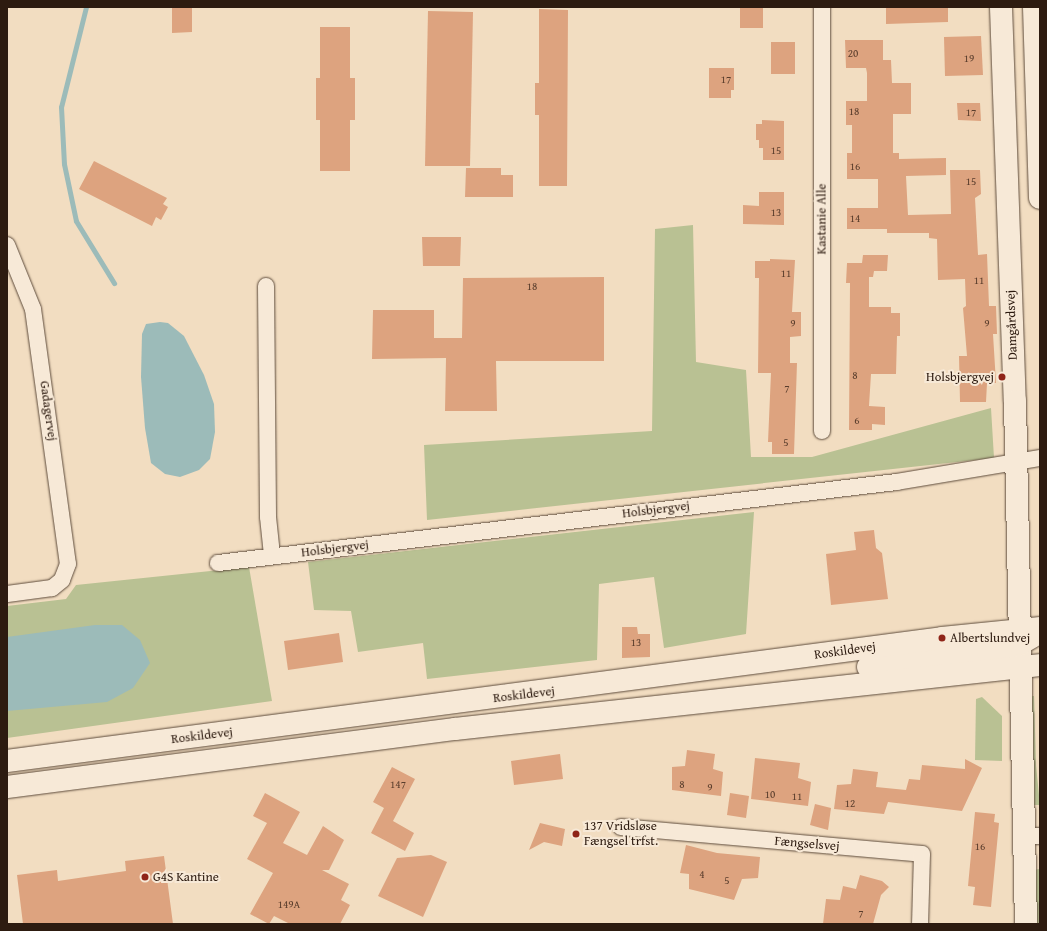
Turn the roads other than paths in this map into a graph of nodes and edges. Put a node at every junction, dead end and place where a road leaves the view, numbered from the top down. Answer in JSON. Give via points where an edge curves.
{"nodes":[{"id":1,"x":822,"y":7,"type":"edge"},
{"id":2,"x":1001,"y":7,"type":"edge"},
{"id":3,"x":1034,"y":7,"type":"edge"},
{"id":4,"x":1040,"y":198,"type":"edge"},
{"id":5,"x":7,"y":246,"type":"edge"},
{"id":6,"x":266,"y":286,"type":"dead end"},
{"id":7,"x":822,"y":430,"type":"dead end"},
{"id":8,"x":1040,"y":458,"type":"edge"},
{"id":9,"x":1016,"y":462,"type":"junction"},
{"id":10,"x":272,"y":556,"type":"junction"},
{"id":11,"x":218,"y":563,"type":"dead end"},
{"id":12,"x":7,"y":594,"type":"edge"},
{"id":13,"x":1030,"y":633,"type":"edge"},
{"id":14,"x":1040,"y":655,"type":"edge"},
{"id":15,"x":1030,"y":666,"type":"edge"},
{"id":16,"x":817,"y":687,"type":"junction"},
{"id":17,"x":7,"y":761,"type":"edge"},
{"id":18,"x":7,"y":787,"type":"edge"},
{"id":19,"x":622,"y":827,"type":"dead end"},
{"id":20,"x":1032,"y":836,"type":"edge"},
{"id":21,"x":920,"y":924,"type":"edge"},
{"id":22,"x":1026,"y":924,"type":"edge"}],
"edges":[{"from":1,"to":7,"type":"street","name":"Kastanie Alle"},
{"from":2,"to":9,"type":"main road","name":"Damgårdsvej"},
{"from":3,"to":4,"type":"main road"},
{"from":5,"to":12,"type":"street","name":"Gadagervej","via":[[33,309],[68,564],[62,580],[52,588]]},
{"from":6,"to":10,"type":"street","via":[[268,517]]},
{"from":8,"to":9,"type":"street","name":"Holsbjergvej"},
{"from":9,"to":10,"type":"street","name":"Holsbjergvej","via":[[896,482]]},
{"from":9,"to":13,"type":"main road","name":"Damgårdsvej"},
{"from":10,"to":11,"type":"street","name":"Holsbjergvej"},
{"from":13,"to":15,"type":"main road","name":"Damgårdsvej"},
{"from":13,"to":16,"type":"main road","via":[[988,652],[869,667]]},
{"from":13,"to":17,"type":"main road","name":"Roskildevej"},
{"from":14,"to":15,"type":"main road"},
{"from":15,"to":16,"type":"main road","name":"Roskildevej"},
{"from":15,"to":20,"type":"main road"},
{"from":16,"to":18,"type":"main road","name":"Roskildevej","via":[[455,729]]},
{"from":19,"to":21,"type":"street","name":"Fængselsvej","via":[[922,854]]},
{"from":20,"to":22,"type":"main road"}]}
